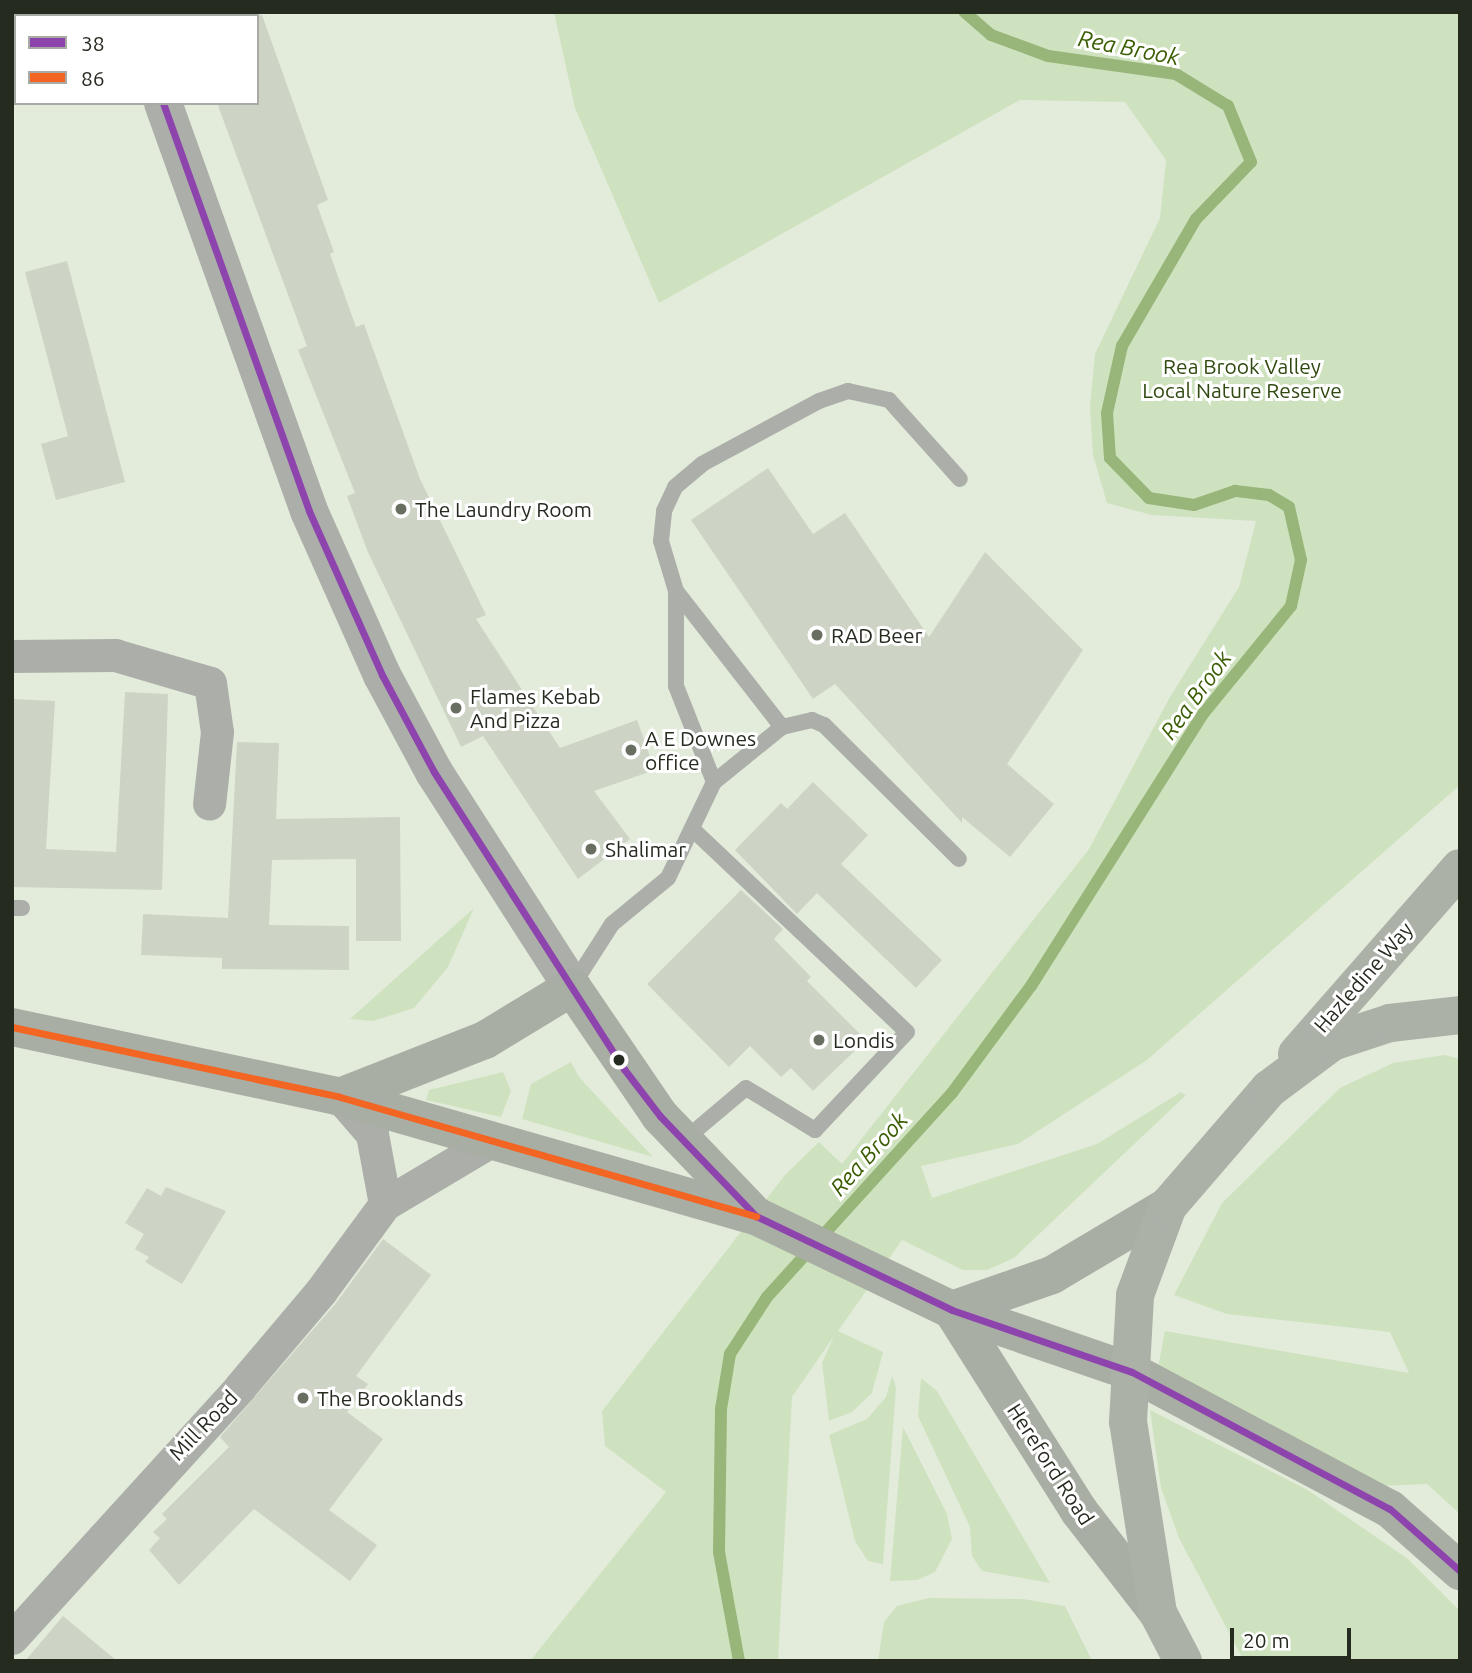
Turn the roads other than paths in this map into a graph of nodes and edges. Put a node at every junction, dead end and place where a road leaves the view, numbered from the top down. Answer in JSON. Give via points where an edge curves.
{"nodes":[{"id":1,"x":164,"y":105,"type":"edge"},
{"id":2,"x":960,"y":479,"type":"dead end"},
{"id":3,"x":676,"y":591,"type":"junction"},
{"id":4,"x":12,"y":656,"type":"edge"},
{"id":5,"x":782,"y":727,"type":"junction"},
{"id":6,"x":714,"y":782,"type":"junction"},
{"id":7,"x":209,"y":804,"type":"dead end"},
{"id":8,"x":692,"y":829,"type":"junction"},
{"id":9,"x":959,"y":859,"type":"dead end"},
{"id":10,"x":1460,"y":868,"type":"edge"},
{"id":11,"x":572,"y":987,"type":"junction"},
{"id":12,"x":1460,"y":1015,"type":"edge"},
{"id":13,"x":12,"y":1027,"type":"edge"},
{"id":14,"x":1269,"y":1089,"type":"junction"},
{"id":15,"x":340,"y":1097,"type":"junction"},
{"id":16,"x":493,"y":1140,"type":"junction"},
{"id":17,"x":682,"y":1141,"type":"junction"},
{"id":18,"x":384,"y":1204,"type":"junction"},
{"id":19,"x":1168,"y":1206,"type":"junction"},
{"id":20,"x":756,"y":1216,"type":"junction"},
{"id":21,"x":952,"y":1310,"type":"junction"},
{"id":22,"x":1132,"y":1372,"type":"junction"},
{"id":23,"x":1460,"y":1571,"type":"edge"},
{"id":24,"x":1158,"y":1612,"type":"junction"},
{"id":25,"x":12,"y":1638,"type":"edge"},
{"id":26,"x":1183,"y":1661,"type":"edge"}],
"edges":[{"from":1,"to":11,"type":"street","via":[[309,511],[382,675],[434,772]]},
{"from":2,"to":3,"type":"lane","via":[[889,400],[870,392],[848,391],[819,401],[702,464],[675,487],[664,511],[661,541]]},
{"from":3,"to":5,"type":"lane"},
{"from":3,"to":6,"type":"lane","via":[[677,686]]},
{"from":4,"to":7,"type":"street","via":[[115,655],[210,682],[217,732]]},
{"from":5,"to":6,"type":"lane"},
{"from":5,"to":9,"type":"lane","via":[[812,720],[824,724]]},
{"from":6,"to":8,"type":"lane"},
{"from":8,"to":11,"type":"lane","via":[[668,878],[612,924]]},
{"from":8,"to":17,"type":"lane","via":[[907,1032],[815,1130],[746,1088]]},
{"from":10,"to":14,"type":"main road","name":"Hazledine Way"},
{"from":11,"to":15,"type":"main road","via":[[485,1041]]},
{"from":11,"to":17,"type":"main road","via":[[624,1069]]},
{"from":12,"to":14,"type":"main road","via":[[1390,1023],[1332,1042]]},
{"from":13,"to":15,"type":"main road"},
{"from":14,"to":19,"type":"main road"},
{"from":15,"to":16,"type":"main road"},
{"from":15,"to":18,"type":"street","via":[[372,1134]]},
{"from":16,"to":18,"type":"street","name":"Mill Road"},
{"from":16,"to":20,"type":"main road"},
{"from":17,"to":20,"type":"main road"},
{"from":18,"to":25,"type":"street","name":"Mill Road","via":[[321,1292],[240,1387]]},
{"from":19,"to":21,"type":"main road","via":[[1052,1275]]},
{"from":19,"to":22,"type":"main road","via":[[1135,1295]]},
{"from":20,"to":21,"type":"main road"},
{"from":21,"to":22,"type":"main road"},
{"from":21,"to":24,"type":"main road","name":"Hereford Road","via":[[1079,1511]]},
{"from":22,"to":23,"type":"main road","via":[[1390,1509]]},
{"from":22,"to":24,"type":"main road","via":[[1128,1422]]},
{"from":24,"to":26,"type":"main road"}]}
